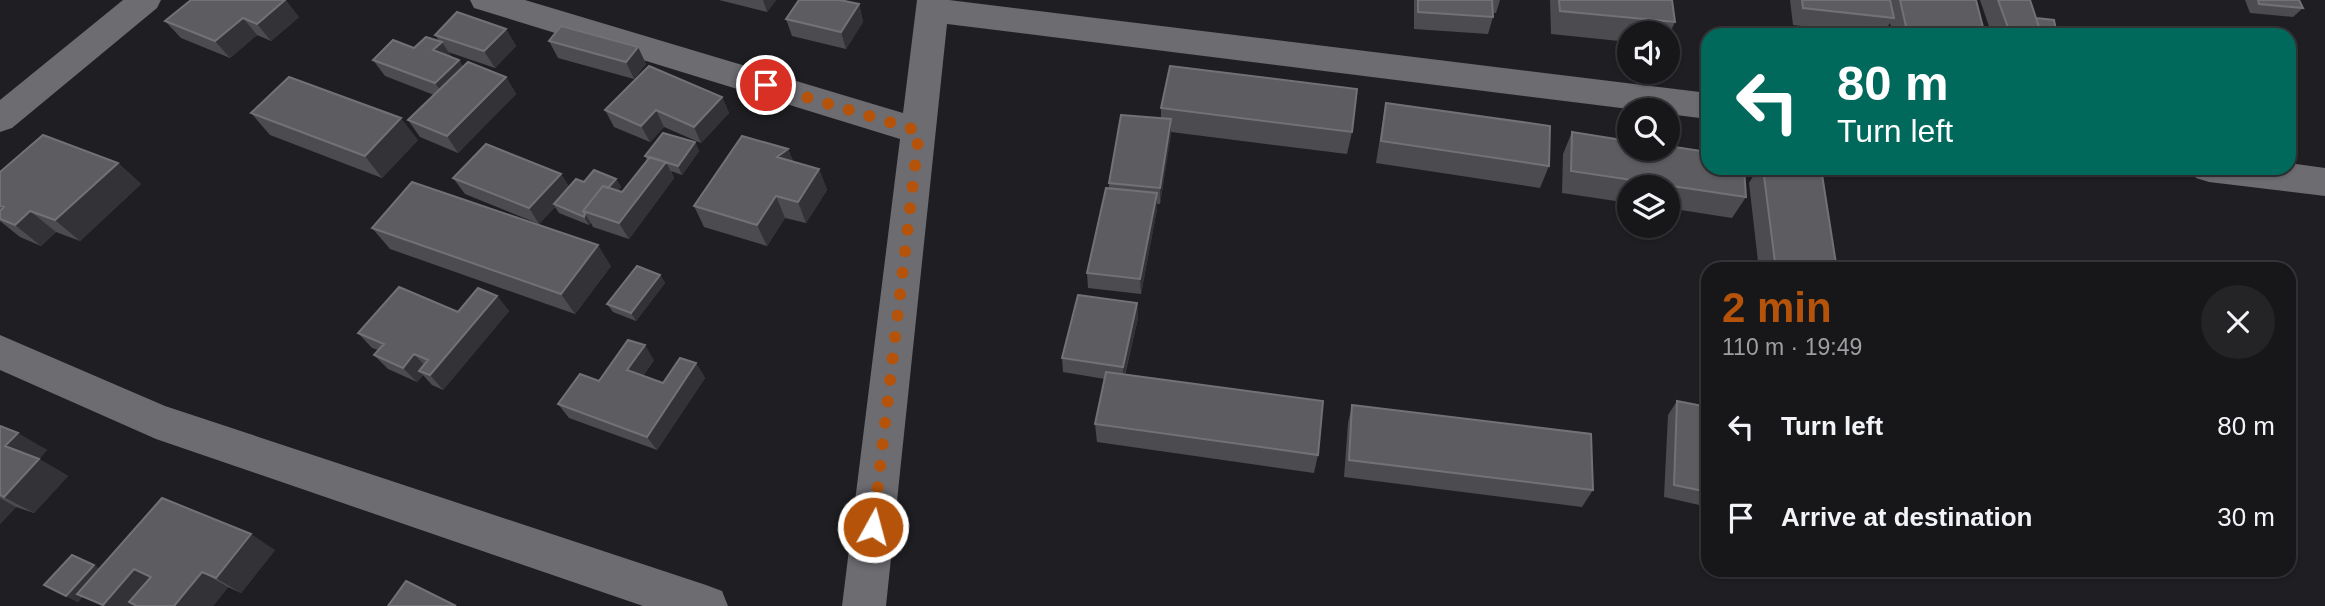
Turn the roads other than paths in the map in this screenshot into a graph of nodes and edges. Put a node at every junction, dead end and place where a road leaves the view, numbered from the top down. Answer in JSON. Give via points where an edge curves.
{"nodes":[{"id":1,"x":145,"y":0,"type":"edge"},
{"id":2,"x":486,"y":0,"type":"edge"},
{"id":3,"x":932,"y":5,"type":"edge"},
{"id":4,"x":1701,"y":105,"type":"edge"},
{"id":5,"x":0,"y":119,"type":"edge"},
{"id":6,"x":919,"y":131,"type":"junction"},
{"id":7,"x":2267,"y":175,"type":"edge"},
{"id":8,"x":2325,"y":182,"type":"edge"},
{"id":9,"x":0,"y":352,"type":"edge"},
{"id":10,"x":706,"y":606,"type":"edge"},
{"id":11,"x":864,"y":606,"type":"edge"}],
"edges":[{"from":1,"to":5,"type":"street"},
{"from":2,"to":6,"type":"street"},
{"from":3,"to":4,"type":"street"},
{"from":3,"to":6,"type":"street"},
{"from":6,"to":11,"type":"street"},
{"from":7,"to":8,"type":"street"},
{"from":9,"to":10,"type":"street","via":[[156,421]]}]}
